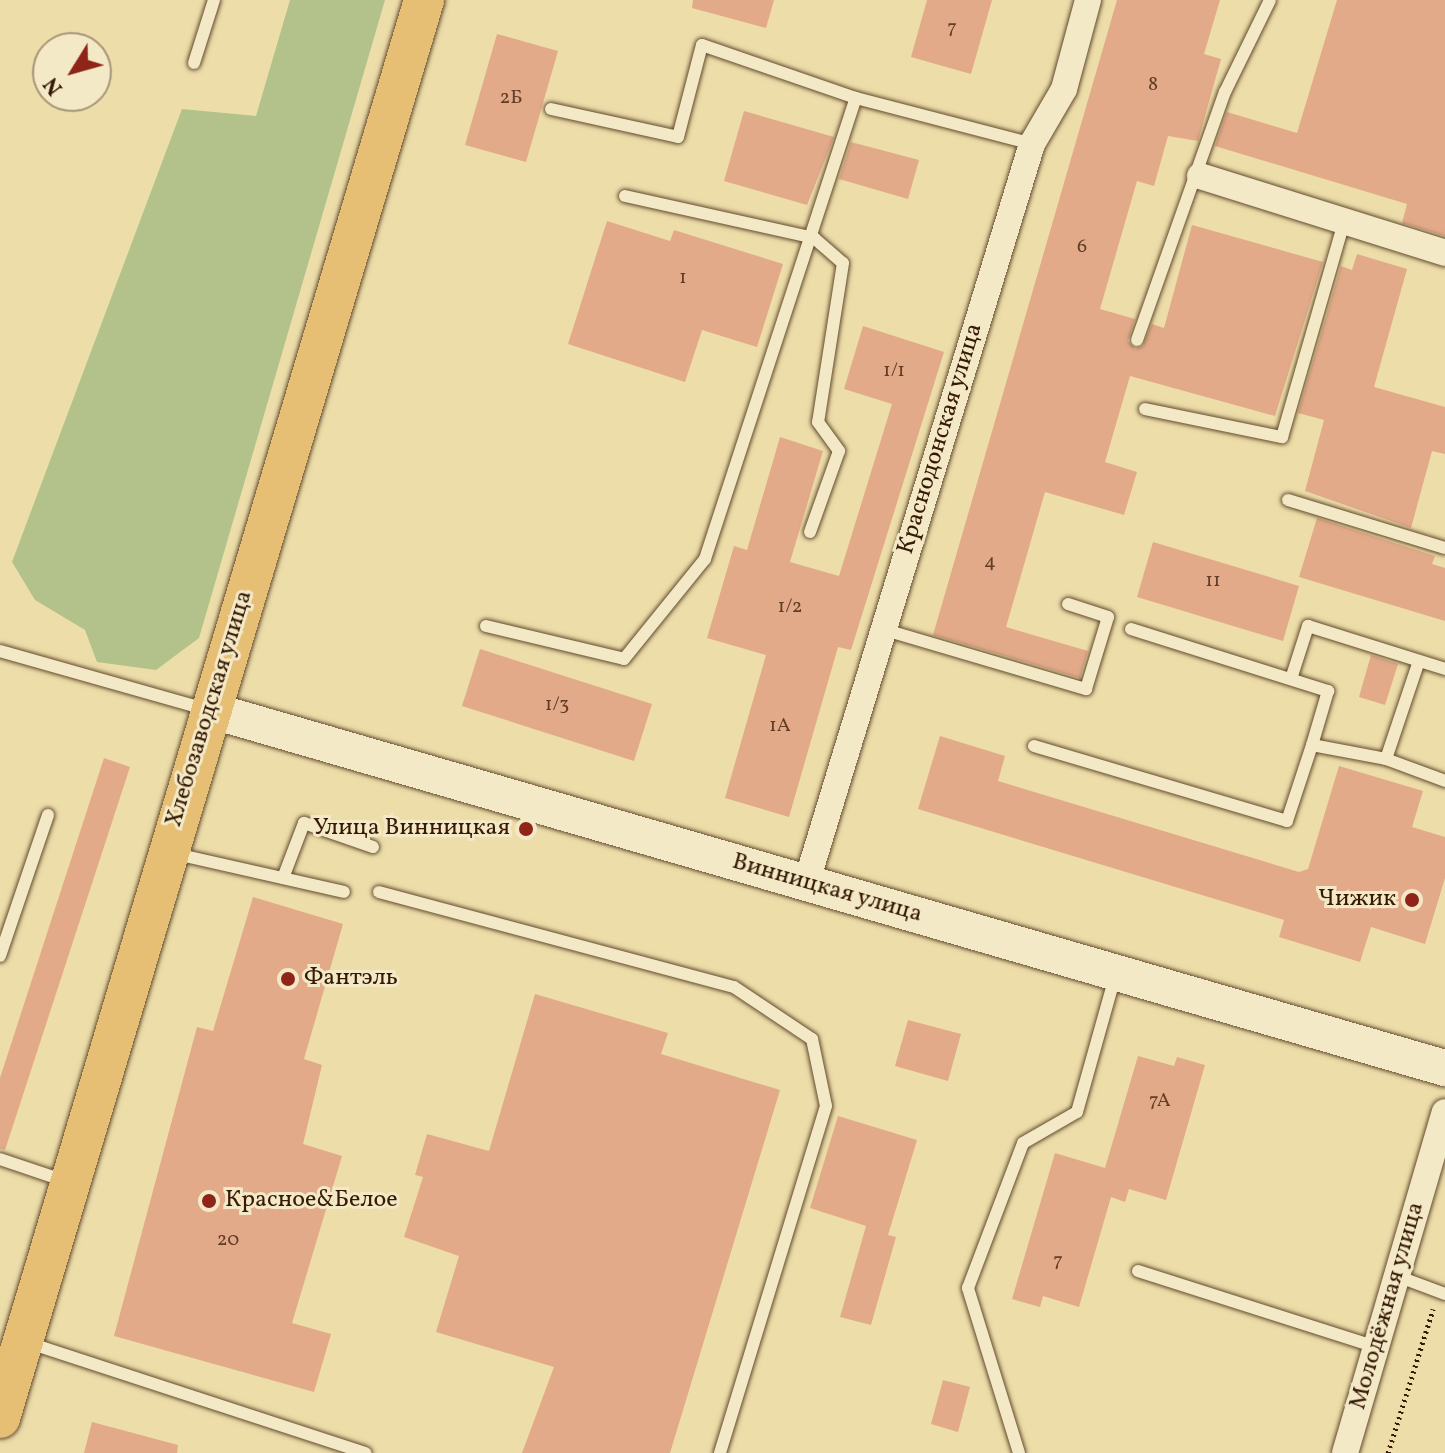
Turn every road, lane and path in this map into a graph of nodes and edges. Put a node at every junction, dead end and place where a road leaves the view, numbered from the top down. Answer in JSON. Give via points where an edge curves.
{"nodes":[{"id":1,"x":214,"y":0,"type":"edge"},
{"id":2,"x":424,"y":0,"type":"edge"},
{"id":3,"x":1088,"y":0,"type":"edge"},
{"id":4,"x":1270,"y":0,"type":"edge"},
{"id":5,"x":194,"y":63,"type":"dead end"},
{"id":6,"x":856,"y":98,"type":"junction"},
{"id":7,"x":551,"y":109,"type":"dead end"},
{"id":8,"x":1032,"y":144,"type":"junction"},
{"id":9,"x":1200,"y":176,"type":"junction"},
{"id":10,"x":625,"y":196,"type":"dead end"},
{"id":11,"x":1345,"y":219,"type":"junction"},
{"id":12,"x":814,"y":238,"type":"junction"},
{"id":13,"x":1445,"y":253,"type":"edge"},
{"id":14,"x":1137,"y":340,"type":"dead end"},
{"id":15,"x":1145,"y":409,"type":"dead end"},
{"id":16,"x":1288,"y":500,"type":"dead end"},
{"id":17,"x":810,"y":532,"type":"dead end"},
{"id":18,"x":1445,"y":548,"type":"edge"},
{"id":19,"x":1068,"y":604,"type":"dead end"},
{"id":20,"x":486,"y":626,"type":"dead end"},
{"id":21,"x":882,"y":629,"type":"junction"},
{"id":22,"x":1131,"y":629,"type":"dead end"},
{"id":23,"x":0,"y":651,"type":"edge"},
{"id":24,"x":1419,"y":661,"type":"junction"},
{"id":25,"x":1445,"y":669,"type":"edge"},
{"id":26,"x":1291,"y":679,"type":"junction"},
{"id":27,"x":210,"y":710,"type":"junction"},
{"id":28,"x":1312,"y":745,"type":"junction"},
{"id":29,"x":1034,"y":746,"type":"dead end"},
{"id":30,"x":1386,"y":759,"type":"junction"},
{"id":31,"x":1445,"y":781,"type":"edge"},
{"id":32,"x":48,"y":815,"type":"dead end"},
{"id":33,"x":373,"y":847,"type":"dead end"},
{"id":34,"x":167,"y":852,"type":"junction"},
{"id":35,"x":283,"y":878,"type":"junction"},
{"id":36,"x":806,"y":884,"type":"junction"},
{"id":37,"x":344,"y":892,"type":"dead end"},
{"id":38,"x":379,"y":892,"type":"dead end"},
{"id":39,"x":0,"y":956,"type":"edge"},
{"id":40,"x":1117,"y":971,"type":"junction"},
{"id":41,"x":1445,"y":1068,"type":"edge"},
{"id":42,"x":1445,"y":1112,"type":"edge"},
{"id":43,"x":0,"y":1159,"type":"edge"},
{"id":44,"x":72,"y":1184,"type":"junction"},
{"id":45,"x":1138,"y":1271,"type":"dead end"},
{"id":46,"x":1397,"y":1276,"type":"junction"},
{"id":47,"x":1442,"y":1292,"type":"edge"},
{"id":48,"x":22,"y":1341,"type":"junction"},
{"id":49,"x":1376,"y":1347,"type":"junction"},
{"id":50,"x":0,"y":1418,"type":"edge"},
{"id":51,"x":366,"y":1453,"type":"edge"},
{"id":52,"x":720,"y":1453,"type":"edge"},
{"id":53,"x":1019,"y":1453,"type":"edge"},
{"id":54,"x":1345,"y":1453,"type":"edge"},
{"id":55,"x":1388,"y":1453,"type":"edge"}],
"edges":[{"from":1,"to":5,"type":"lane"},
{"from":2,"to":27,"type":"main road","name":"Хлебозаводская улица"},
{"from":3,"to":8,"type":"street","name":"Краснодонская улица","via":[[1064,89]]},
{"from":4,"to":9,"type":"lane","via":[[1225,92]]},
{"from":6,"to":7,"type":"lane","via":[[702,45],[678,137]]},
{"from":6,"to":8,"type":"lane"},
{"from":6,"to":12,"type":"lane"},
{"from":8,"to":21,"type":"street","name":"Краснодонская улица"},
{"from":9,"to":11,"type":"street"},
{"from":9,"to":14,"type":"lane"},
{"from":10,"to":12,"type":"lane"},
{"from":11,"to":13,"type":"street"},
{"from":11,"to":15,"type":"lane","via":[[1282,437]]},
{"from":12,"to":17,"type":"lane","via":[[843,263],[818,422],[839,451]]},
{"from":12,"to":20,"type":"lane","via":[[705,559],[624,659]]},
{"from":16,"to":18,"type":"lane"},
{"from":19,"to":21,"type":"lane","via":[[1108,617],[1086,689]]},
{"from":21,"to":36,"type":"street","name":"Краснодонская улица"},
{"from":22,"to":26,"type":"lane"},
{"from":23,"to":27,"type":"lane"},
{"from":24,"to":25,"type":"lane"},
{"from":24,"to":26,"type":"lane","via":[[1308,626]]},
{"from":24,"to":30,"type":"lane"},
{"from":26,"to":28,"type":"lane","via":[[1328,691]]},
{"from":27,"to":34,"type":"main road","name":"Хлебозаводская улица"},
{"from":27,"to":36,"type":"street","name":"Винницкая улица"},
{"from":28,"to":29,"type":"lane","via":[[1287,821]]},
{"from":28,"to":30,"type":"lane"},
{"from":30,"to":31,"type":"lane"},
{"from":32,"to":39,"type":"lane"},
{"from":33,"to":35,"type":"lane","via":[[304,823]]},
{"from":34,"to":35,"type":"lane"},
{"from":34,"to":44,"type":"main road","name":"Хлебозаводская улица"},
{"from":35,"to":37,"type":"lane"},
{"from":36,"to":40,"type":"street","name":"Винницкая улица"},
{"from":38,"to":52,"type":"lane","via":[[734,987],[812,1039],[826,1106]]},
{"from":40,"to":41,"type":"street","name":"Винницкая улица"},
{"from":40,"to":53,"type":"lane","via":[[1077,1112],[1023,1143],[968,1288]]},
{"from":42,"to":46,"type":"street","name":"Молодёжная улица"},
{"from":43,"to":44,"type":"lane"},
{"from":44,"to":48,"type":"main road","name":"Хлебозаводская улица"},
{"from":45,"to":49,"type":"lane"},
{"from":46,"to":47,"type":"lane"},
{"from":46,"to":49,"type":"street","name":"Молодёжная улица"},
{"from":47,"to":55,"type":"path"},
{"from":48,"to":50,"type":"main road","name":"Хлебозаводская улица"},
{"from":48,"to":51,"type":"lane"},
{"from":49,"to":54,"type":"street","name":"Молодёжная улица"}]}
